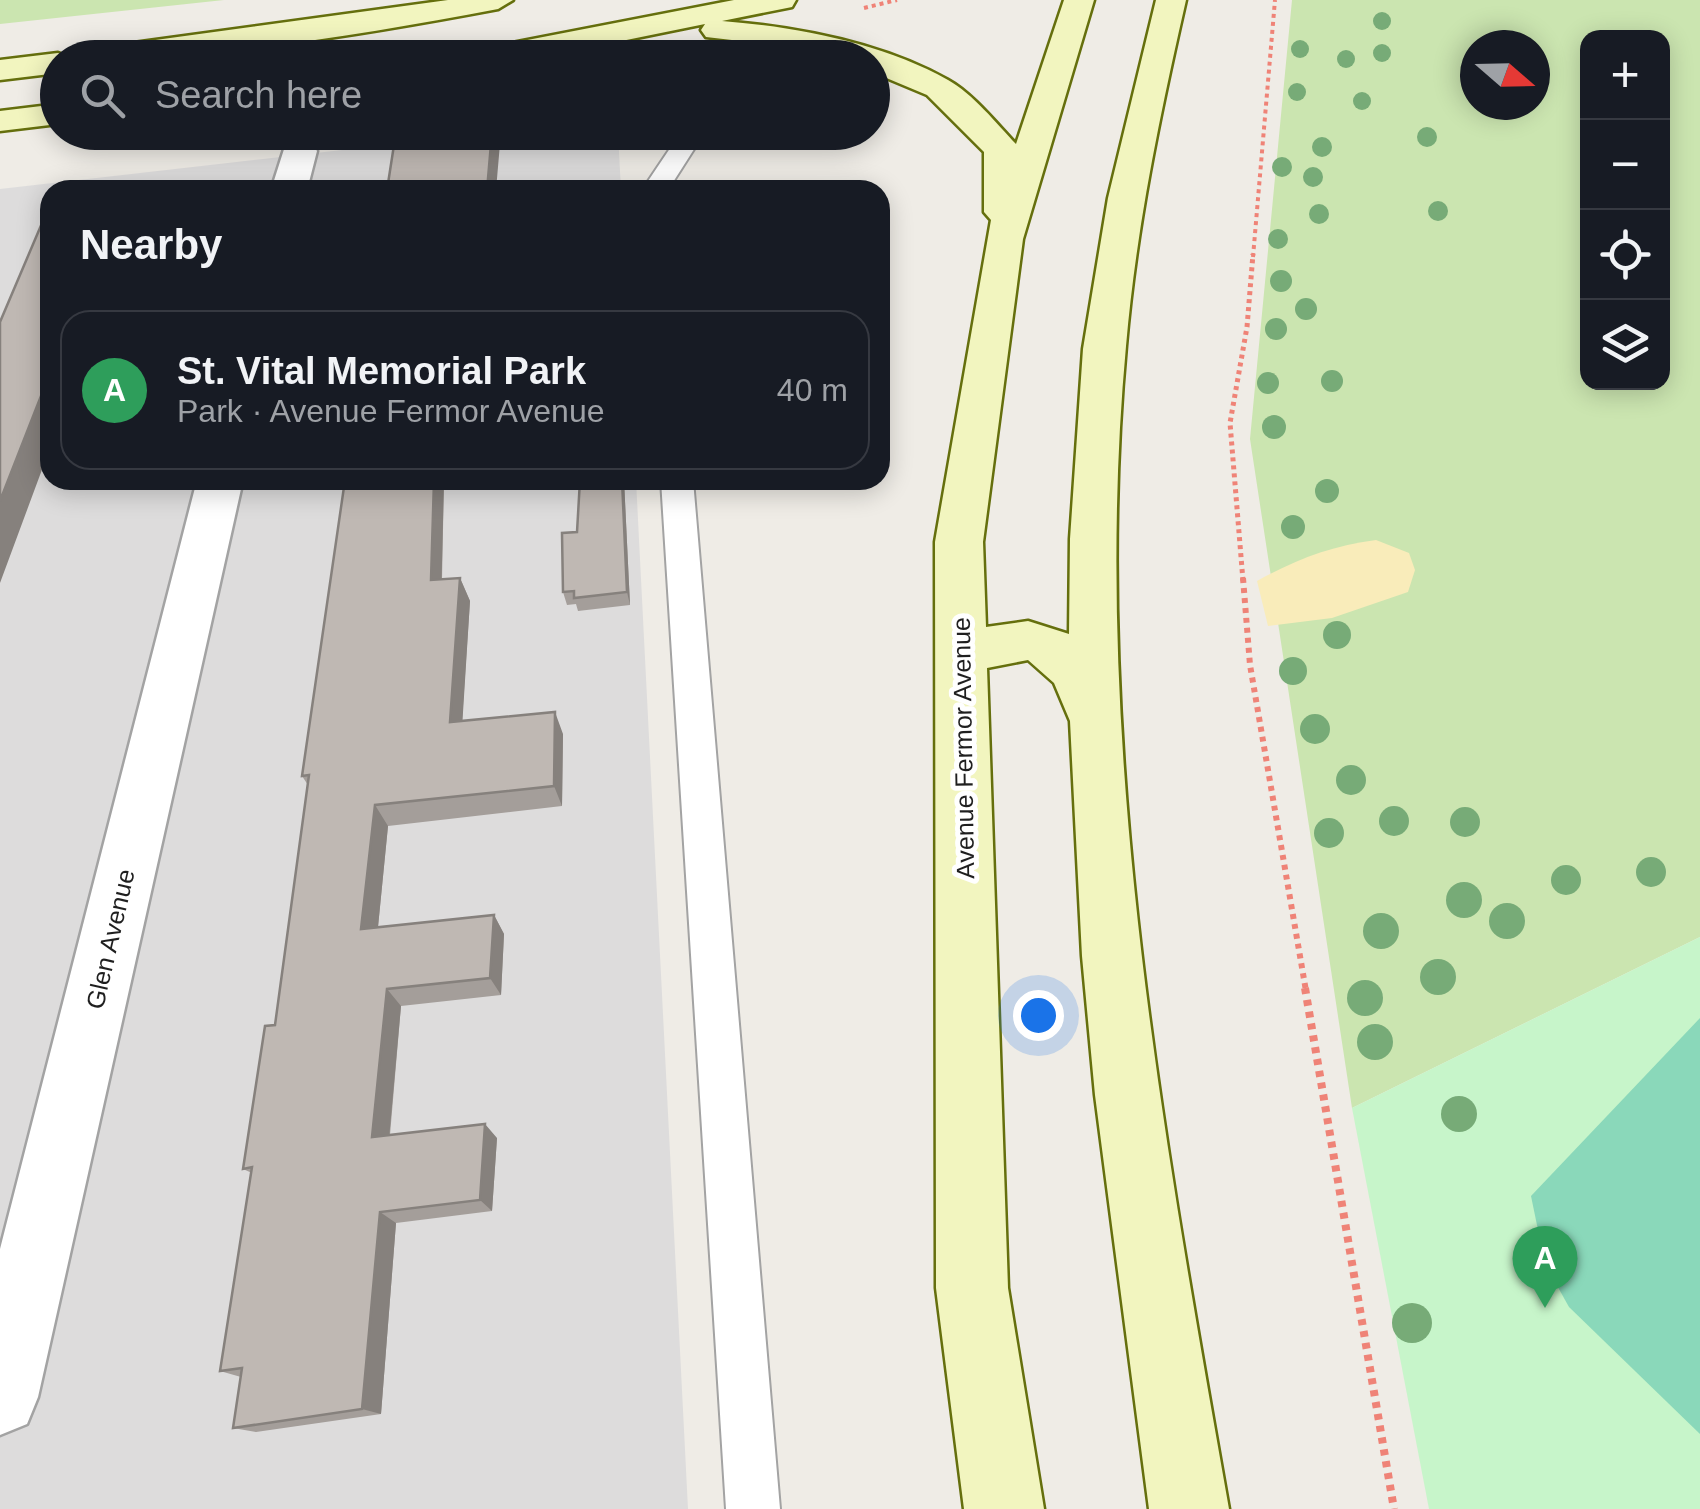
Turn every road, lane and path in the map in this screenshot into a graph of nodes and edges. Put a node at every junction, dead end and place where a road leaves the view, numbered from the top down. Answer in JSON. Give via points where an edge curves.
{"nodes":[{"id":1,"x":498,"y":0,"type":"edge"},
{"id":2,"x":781,"y":0,"type":"edge"},
{"id":3,"x":1079,"y":0,"type":"edge"},
{"id":4,"x":1171,"y":0,"type":"edge"},
{"id":5,"x":1276,"y":0,"type":"edge"},
{"id":6,"x":634,"y":32,"type":"junction"},
{"id":7,"x":238,"y":40,"type":"edge"},
{"id":8,"x":588,"y":40,"type":"edge"},
{"id":9,"x":793,"y":40,"type":"edge"},
{"id":10,"x":40,"y":64,"type":"edge"},
{"id":11,"x":890,"y":68,"type":"edge"},
{"id":12,"x":0,"y":70,"type":"edge"},
{"id":13,"x":40,"y":116,"type":"edge"},
{"id":14,"x":0,"y":121,"type":"edge"},
{"id":15,"x":682,"y":150,"type":"edge"},
{"id":16,"x":298,"y":151,"type":"dead end"},
{"id":17,"x":291,"y":180,"type":"edge"},
{"id":18,"x":663,"y":180,"type":"edge"},
{"id":19,"x":1004,"y":238,"type":"junction"},
{"id":20,"x":218,"y":490,"type":"edge"},
{"id":21,"x":678,"y":490,"type":"edge"},
{"id":22,"x":961,"y":657,"type":"junction"},
{"id":23,"x":1094,"y":716,"type":"junction"},
{"id":24,"x":0,"y":1397,"type":"edge"},
{"id":25,"x":753,"y":1509,"type":"edge"},
{"id":26,"x":1004,"y":1509,"type":"edge"},
{"id":27,"x":1189,"y":1509,"type":"edge"},
{"id":28,"x":1394,"y":1509,"type":"edge"}],
"edges":[{"from":1,"to":7,"type":"main road"},
{"from":2,"to":6,"type":"main road"},
{"from":3,"to":19,"type":"main road","name":"Avenue Fermor Avenue"},
{"from":4,"to":23,"type":"main road","via":[[1116,268],[1100,396]]},
{"from":5,"to":28,"type":"path","via":[[1247,327],[1230,423],[1250,665]]},
{"from":6,"to":8,"type":"main road"},
{"from":6,"to":9,"type":"main road","via":[[734,30]]},
{"from":10,"to":12,"type":"main road"},
{"from":11,"to":19,"type":"main road","via":[[939,88],[1002,150]]},
{"from":13,"to":14,"type":"main road"},
{"from":15,"to":18,"type":"lane"},
{"from":16,"to":17,"type":"street"},
{"from":19,"to":22,"type":"main road","name":"Avenue Fermor Avenue","via":[[959,542]]},
{"from":20,"to":24,"type":"street","name":"Glen Avenue"},
{"from":21,"to":25,"type":"lane"},
{"from":22,"to":23,"type":"main road","via":[[1012,640],[1064,655],[1080,672]]},
{"from":22,"to":26,"type":"main road","name":"Avenue Fermor Avenue","via":[[972,1288]]},
{"from":23,"to":27,"type":"main road","via":[[1110,952]]}]}
